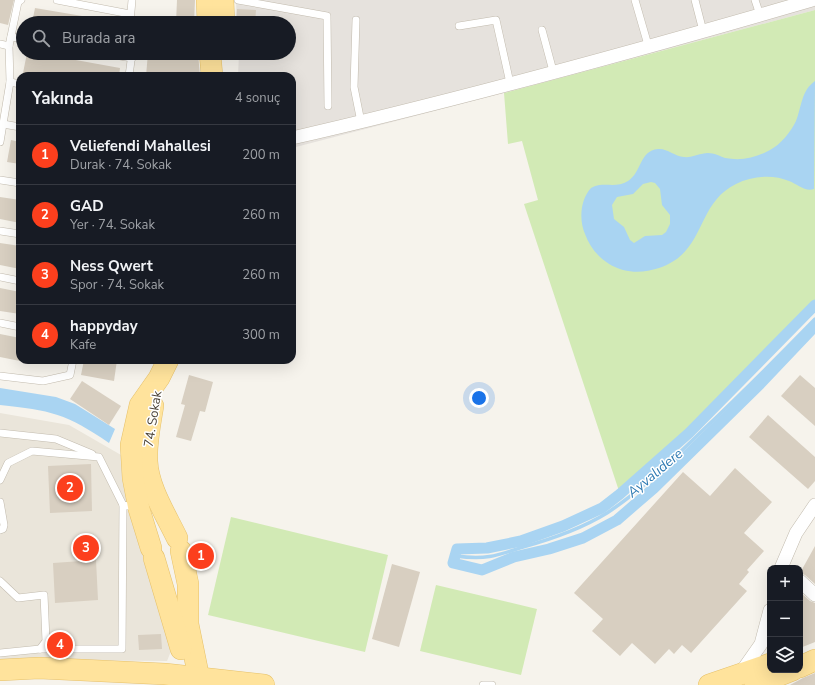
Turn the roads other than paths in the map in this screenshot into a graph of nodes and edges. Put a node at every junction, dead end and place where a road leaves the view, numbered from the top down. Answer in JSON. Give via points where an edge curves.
{"nodes":[{"id":1,"x":21,"y":0,"type":"edge"},
{"id":2,"x":57,"y":0,"type":"edge"},
{"id":3,"x":132,"y":0,"type":"edge"},
{"id":4,"x":207,"y":0,"type":"edge"},
{"id":5,"x":223,"y":0,"type":"edge"},
{"id":6,"x":238,"y":0,"type":"edge"},
{"id":7,"x":636,"y":0,"type":"edge"},
{"id":8,"x":694,"y":0,"type":"edge"},
{"id":9,"x":755,"y":0,"type":"edge"},
{"id":10,"x":812,"y":0,"type":"edge"},
{"id":11,"x":130,"y":14,"type":"joint"},
{"id":12,"x":760,"y":15,"type":"junction"},
{"id":13,"x":208,"y":16,"type":"edge"},
{"id":14,"x":224,"y":16,"type":"edge"},
{"id":15,"x":356,"y":20,"type":"dead end"},
{"id":16,"x":459,"y":26,"type":"dead end"},
{"id":17,"x":542,"y":30,"type":"dead end"},
{"id":18,"x":702,"y":31,"type":"junction"},
{"id":19,"x":11,"y":37,"type":"junction"},
{"id":20,"x":16,"y":38,"type":"edge"},
{"id":21,"x":0,"y":44,"type":"edge"},
{"id":22,"x":648,"y":45,"type":"junction"},
{"id":23,"x":9,"y":46,"type":"junction"},
{"id":24,"x":131,"y":60,"type":"edge"},
{"id":25,"x":211,"y":60,"type":"edge"},
{"id":26,"x":225,"y":60,"type":"edge"},
{"id":27,"x":553,"y":71,"type":"junction"},
{"id":28,"x":130,"y":72,"type":"edge"},
{"id":29,"x":212,"y":72,"type":"edge"},
{"id":30,"x":226,"y":72,"type":"edge"},
{"id":31,"x":10,"y":82,"type":"junction"},
{"id":32,"x":16,"y":83,"type":"edge"},
{"id":33,"x":510,"y":83,"type":"junction"},
{"id":34,"x":328,"y":106,"type":"dead end"},
{"id":35,"x":362,"y":122,"type":"junction"},
{"id":36,"x":3,"y":124,"type":"junction"},
{"id":37,"x":16,"y":126,"type":"edge"},
{"id":38,"x":296,"y":137,"type":"edge"},
{"id":39,"x":0,"y":142,"type":"edge"},
{"id":40,"x":0,"y":180,"type":"edge"},
{"id":41,"x":16,"y":182,"type":"edge"},
{"id":42,"x":0,"y":231,"type":"edge"},
{"id":43,"x":16,"y":233,"type":"edge"},
{"id":44,"x":0,"y":277,"type":"edge"},
{"id":45,"x":16,"y":280,"type":"edge"},
{"id":46,"x":0,"y":323,"type":"edge"},
{"id":47,"x":16,"y":326,"type":"edge"},
{"id":48,"x":72,"y":364,"type":"edge"},
{"id":49,"x":163,"y":369,"type":"edge"},
{"id":50,"x":0,"y":376,"type":"edge"},
{"id":51,"x":0,"y":433,"type":"edge"},
{"id":52,"x":99,"y":457,"type":"junction"},
{"id":53,"x":0,"y":480,"type":"edge"},
{"id":54,"x":0,"y":502,"type":"edge"},
{"id":55,"x":815,"y":505,"type":"edge"},
{"id":56,"x":131,"y":507,"type":"junction"},
{"id":57,"x":0,"y":530,"type":"edge"},
{"id":58,"x":179,"y":545,"type":"junction"},
{"id":59,"x":153,"y":553,"type":"junction"},
{"id":60,"x":783,"y":565,"type":"edge"},
{"id":61,"x":0,"y":581,"type":"edge"},
{"id":62,"x":803,"y":584,"type":"edge"},
{"id":63,"x":815,"y":595,"type":"edge"},
{"id":64,"x":767,"y":621,"type":"edge"},
{"id":65,"x":183,"y":629,"type":"junction"},
{"id":66,"x":761,"y":644,"type":"junction"},
{"id":67,"x":815,"y":645,"type":"edge"},
{"id":68,"x":40,"y":649,"type":"junction"},
{"id":69,"x":803,"y":650,"type":"edge"},
{"id":70,"x":0,"y":653,"type":"edge"},
{"id":71,"x":767,"y":655,"type":"edge"},
{"id":72,"x":815,"y":660,"type":"edge"},
{"id":73,"x":803,"y":666,"type":"edge"},
{"id":74,"x":0,"y":670,"type":"edge"},
{"id":75,"x":772,"y":673,"type":"edge"},
{"id":76,"x":165,"y":674,"type":"junction"},
{"id":77,"x":747,"y":680,"type":"edge"},
{"id":78,"x":195,"y":681,"type":"edge"},
{"id":79,"x":240,"y":682,"type":"junction"},
{"id":80,"x":264,"y":685,"type":"edge"},
{"id":81,"x":483,"y":685,"type":"edge"},
{"id":82,"x":492,"y":685,"type":"edge"},
{"id":83,"x":709,"y":685,"type":"edge"}],
"edges":[{"from":1,"to":19,"type":"lane","via":[[18,2]]},
{"from":2,"to":11,"type":"lane"},
{"from":3,"to":11,"type":"lane"},
{"from":4,"to":13,"type":"main road"},
{"from":5,"to":14,"type":"main road"},
{"from":6,"to":34,"type":"lane","via":[[327,16]]},
{"from":7,"to":22,"type":"lane"},
{"from":8,"to":18,"type":"lane"},
{"from":9,"to":12,"type":"lane"},
{"from":10,"to":12,"type":"street"},
{"from":12,"to":18,"type":"street"},
{"from":15,"to":35,"type":"lane","via":[[354,87]]},
{"from":16,"to":33,"type":"lane","via":[[496,20]]},
{"from":17,"to":27,"type":"lane"},
{"from":18,"to":22,"type":"street"},
{"from":19,"to":20,"type":"lane"},
{"from":19,"to":23,"type":"lane"},
{"from":21,"to":23,"type":"lane"},
{"from":22,"to":27,"type":"street"},
{"from":23,"to":31,"type":"lane"},
{"from":24,"to":28,"type":"lane"},
{"from":25,"to":29,"type":"main road"},
{"from":26,"to":30,"type":"main road"},
{"from":27,"to":33,"type":"street"},
{"from":31,"to":32,"type":"lane"},
{"from":31,"to":36,"type":"lane"},
{"from":33,"to":35,"type":"street"},
{"from":35,"to":38,"type":"street"},
{"from":36,"to":37,"type":"lane"},
{"from":36,"to":39,"type":"lane"},
{"from":40,"to":41,"type":"lane"},
{"from":42,"to":43,"type":"lane"},
{"from":44,"to":45,"type":"lane"},
{"from":46,"to":47,"type":"lane"},
{"from":48,"to":50,"type":"lane","via":[[70,375],[43,381]]},
{"from":49,"to":56,"type":"main road","name":"74. Sokak","via":[[140,405],[131,445]]},
{"from":49,"to":58,"type":"main road","name":"74. Sokak","via":[[149,430],[147,462],[152,483]]},
{"from":51,"to":52,"type":"lane","via":[[56,439]]},
{"from":52,"to":53,"type":"lane","via":[[32,451],[8,463]]},
{"from":52,"to":56,"type":"lane"},
{"from":54,"to":57,"type":"lane","via":[[4,525]]},
{"from":55,"to":60,"type":"street","via":[[796,533]]},
{"from":56,"to":59,"type":"main road","name":"74. Sokak"},
{"from":56,"to":68,"type":"lane","via":[[122,649]]},
{"from":58,"to":59,"type":"main road","via":[[173,536],[163,534],[155,539]]},
{"from":58,"to":65,"type":"main road","name":"74. Sokak","via":[[188,584]]},
{"from":59,"to":65,"type":"main road","name":"74. Sokak"},
{"from":61,"to":68,"type":"lane","via":[[18,598],[44,595],[46,641]]},
{"from":62,"to":63,"type":"street"},
{"from":64,"to":66,"type":"street"},
{"from":65,"to":76,"type":"main road"},
{"from":65,"to":78,"type":"main road"},
{"from":65,"to":79,"type":"main road","via":[[217,670]]},
{"from":66,"to":71,"type":"street"},
{"from":66,"to":77,"type":"street"},
{"from":67,"to":69,"type":"main road"},
{"from":68,"to":70,"type":"lane"},
{"from":72,"to":73,"type":"main road"},
{"from":74,"to":76,"type":"main road","via":[[39,668]]},
{"from":75,"to":77,"type":"main road"},
{"from":76,"to":78,"type":"main road"},
{"from":77,"to":83,"type":"main road"},
{"from":78,"to":79,"type":"main road"},
{"from":79,"to":80,"type":"main road"},
{"from":81,"to":82,"type":"lane"}]}
